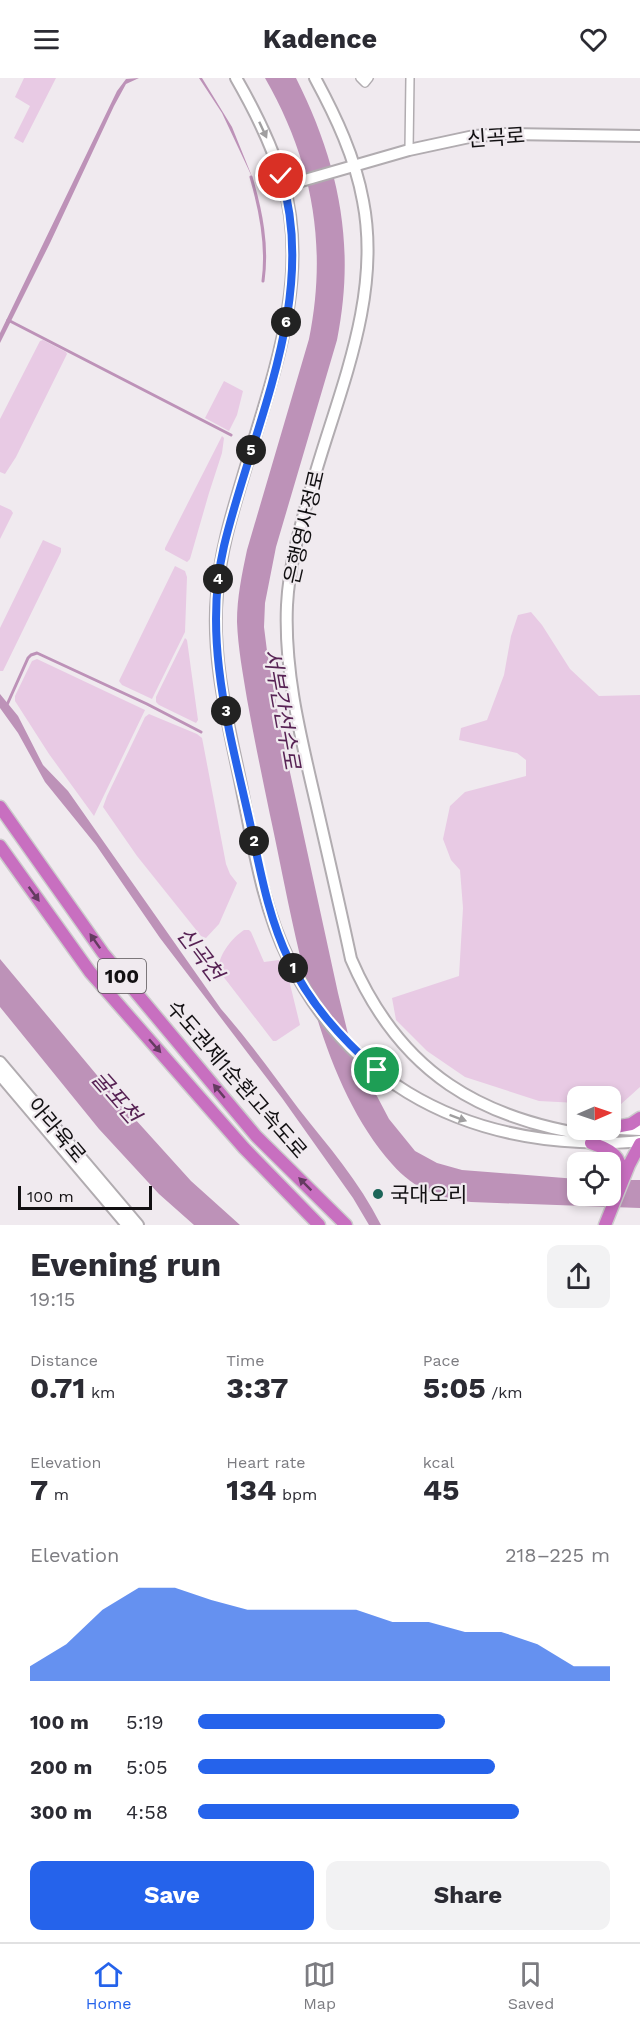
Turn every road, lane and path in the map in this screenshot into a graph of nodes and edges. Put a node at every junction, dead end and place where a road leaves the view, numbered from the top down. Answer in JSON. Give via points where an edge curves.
{"nodes":[{"id":1,"x":236,"y":78,"type":"edge"},
{"id":2,"x":315,"y":78,"type":"edge"},
{"id":3,"x":360,"y":78,"type":"edge"},
{"id":4,"x":369,"y":78,"type":"edge"},
{"id":5,"x":410,"y":78,"type":"edge"},
{"id":6,"x":640,"y":136,"type":"edge"},
{"id":7,"x":409,"y":150,"type":"junction"},
{"id":8,"x":350,"y":168,"type":"junction"},
{"id":9,"x":289,"y":184,"type":"junction"},
{"id":10,"x":0,"y":807,"type":"edge"},
{"id":11,"x":0,"y":846,"type":"edge"},
{"id":12,"x":0,"y":1062,"type":"edge"},
{"id":13,"x":0,"y":1075,"type":"edge"},
{"id":14,"x":522,"y":1118,"type":"junction"},
{"id":15,"x":640,"y":1119,"type":"edge"},
{"id":16,"x":567,"y":1124,"type":"edge"},
{"id":17,"x":621,"y":1126,"type":"edge"},
{"id":18,"x":621,"y":1129,"type":"edge"},
{"id":19,"x":640,"y":1130,"type":"edge"},
{"id":20,"x":640,"y":1142,"type":"edge"},
{"id":21,"x":591,"y":1143,"type":"junction"},
{"id":22,"x":625,"y":1164,"type":"junction"},
{"id":23,"x":127,"y":1225,"type":"edge"},
{"id":24,"x":138,"y":1225,"type":"edge"},
{"id":25,"x":319,"y":1225,"type":"edge"},
{"id":26,"x":346,"y":1225,"type":"edge"},
{"id":27,"x":604,"y":1225,"type":"edge"}],
"edges":[{"from":1,"to":9,"type":"street","one_way":true},
{"from":2,"to":8,"type":"street","name":"은행영사정로","via":[[339,124]]},
{"from":3,"to":4,"type":"street","via":[[365,83]]},
{"from":5,"to":7,"type":"street"},
{"from":6,"to":7,"type":"street","name":"신곡로","via":[[489,134]]},
{"from":7,"to":8,"type":"street","name":"신곡로"},
{"from":8,"to":9,"type":"street","name":"신곡로"},
{"from":8,"to":14,"type":"street","name":"은행영사정로","via":[[366,220],[365,288],[358,332],[290,577],[288,656],[296,719],[351,959],[368,995],[395,1035],[430,1071],[480,1104]]},
{"from":9,"to":21,"type":"street","one_way":true,"via":[[293,272],[288,312],[224,548],[215,626],[217,657],[244,799],[274,922],[301,983],[328,1022],[406,1092],[449,1115],[490,1129]]},
{"from":26,"to":10,"type":"highway","name":"수도권제1순환고속도로","number":"100","one_way":true,"via":[[256,1136],[103,953]]},
{"from":11,"to":25,"type":"highway","name":"수도권제1순환고속도로","number":"100","one_way":true,"via":[[90,972],[243,1148]]},
{"from":12,"to":24,"type":"street","name":"아라육로"},
{"from":13,"to":23,"type":"street","name":"아라육로"},
{"from":14,"to":16,"type":"street","name":"은행영사정로"},
{"from":14,"to":20,"type":"street","name":"은행영사정로","via":[[586,1135]]},
{"from":15,"to":17,"type":"highway"},
{"from":18,"to":19,"type":"street"},
{"from":20,"to":21,"type":"street"},
{"from":20,"to":22,"type":"highway"},
{"from":21,"to":22,"type":"highway","via":[[609,1149]]},
{"from":22,"to":27,"type":"highway"}]}
